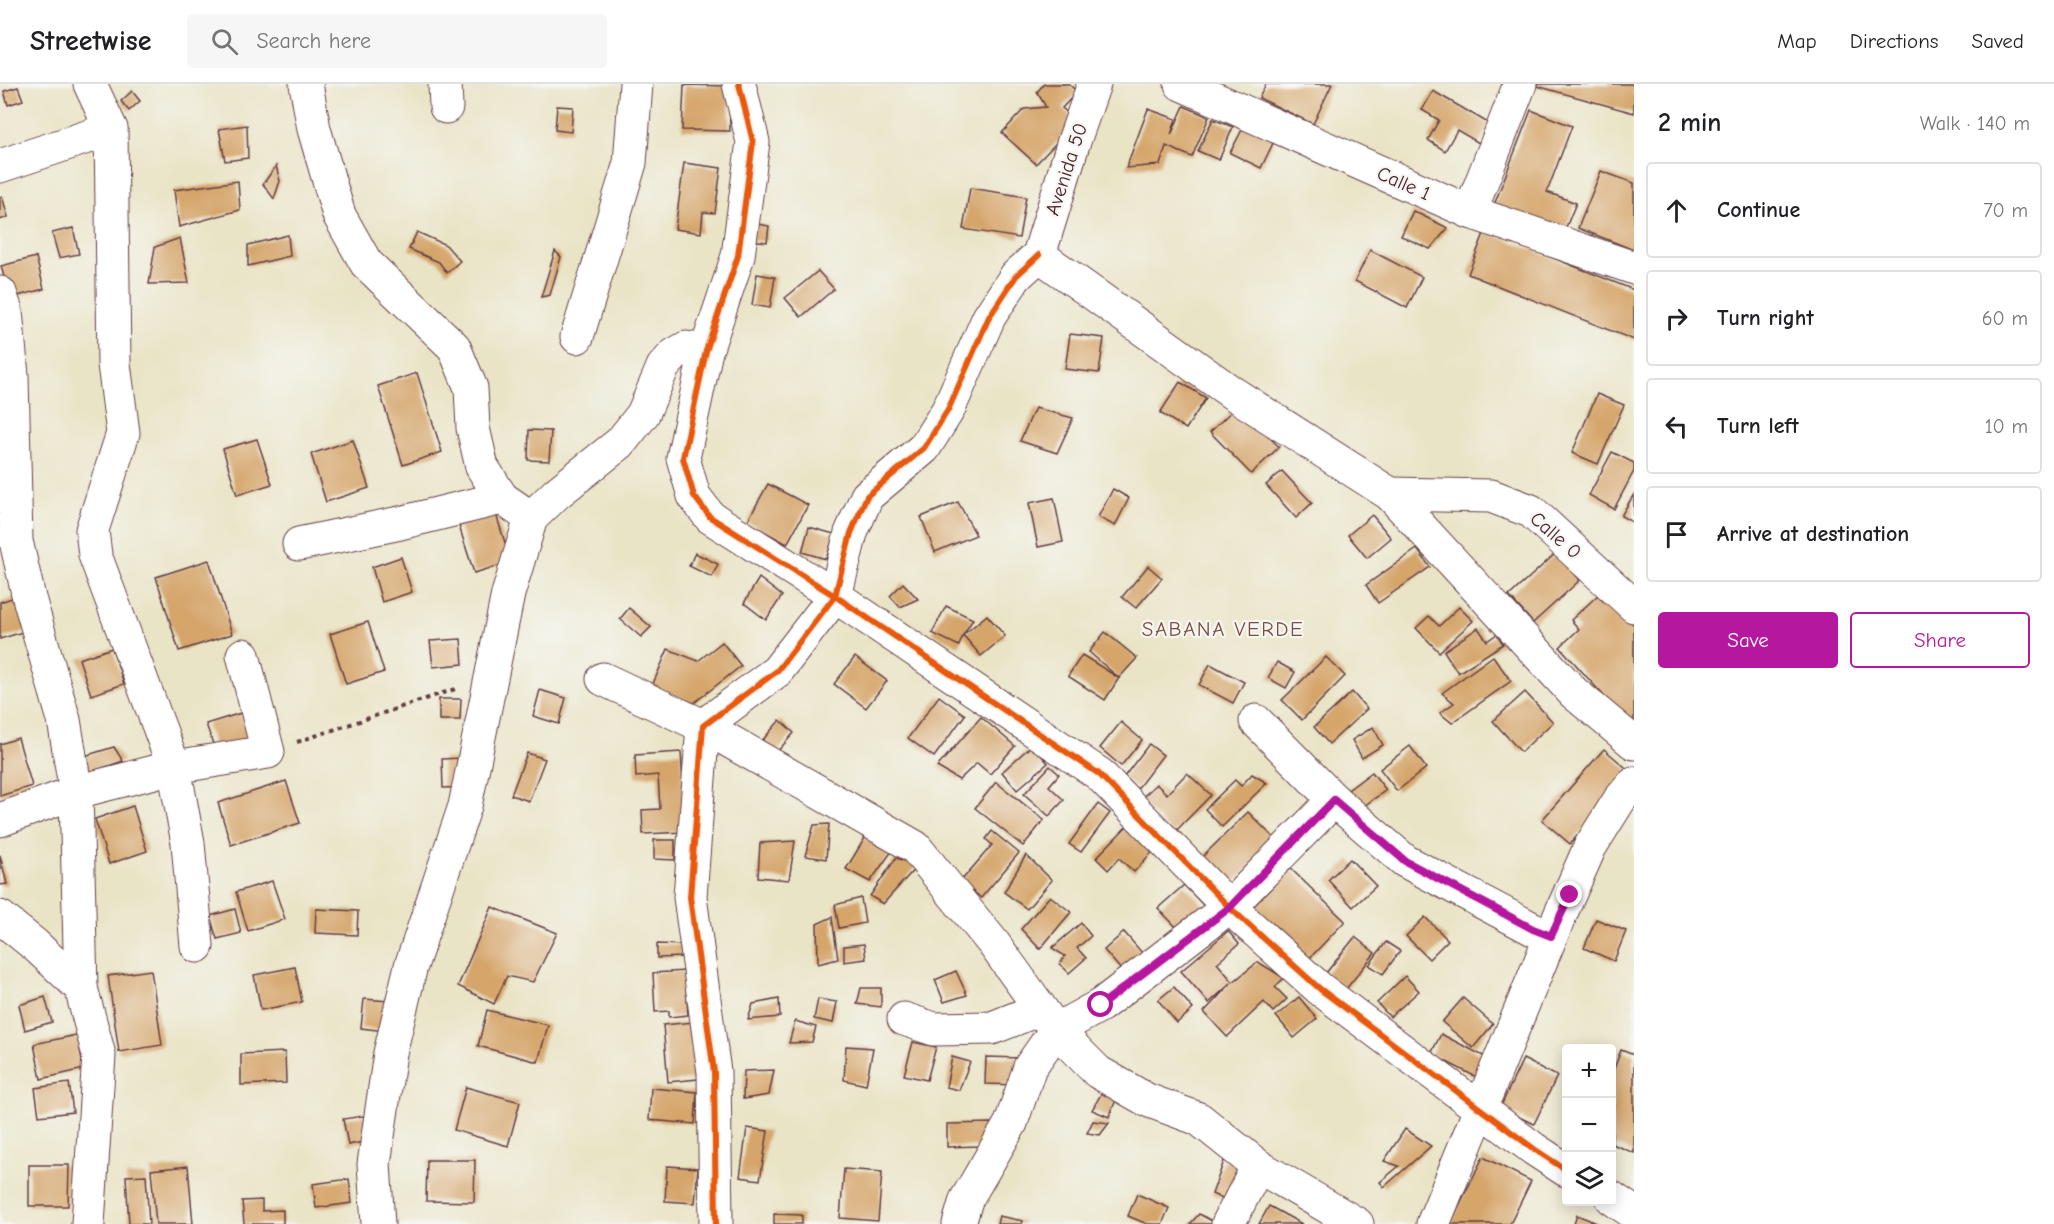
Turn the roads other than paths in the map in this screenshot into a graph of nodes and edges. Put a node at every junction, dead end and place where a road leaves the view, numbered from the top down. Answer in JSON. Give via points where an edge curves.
{"nodes":[{"id":1,"x":90,"y":84,"type":"edge"},
{"id":2,"x":306,"y":84,"type":"edge"},
{"id":3,"x":636,"y":84,"type":"edge"},
{"id":4,"x":739,"y":84,"type":"edge"},
{"id":5,"x":1094,"y":84,"type":"edge"},
{"id":6,"x":1180,"y":84,"type":"edge"},
{"id":7,"x":1520,"y":84,"type":"edge"},
{"id":8,"x":111,"y":129,"type":"junction"},
{"id":9,"x":0,"y":166,"type":"edge"},
{"id":10,"x":1470,"y":212,"type":"junction"},
{"id":11,"x":1039,"y":255,"type":"junction"},
{"id":12,"x":1634,"y":267,"type":"edge"},
{"id":13,"x":0,"y":293,"type":"edge"},
{"id":14,"x":577,"y":337,"type":"dead end"},
{"id":15,"x":706,"y":351,"type":"junction"},
{"id":16,"x":1390,"y":494,"type":"junction"},
{"id":17,"x":502,"y":498,"type":"junction"},
{"id":18,"x":531,"y":518,"type":"junction"},
{"id":19,"x":299,"y":544,"type":"dead end"},
{"id":20,"x":835,"y":596,"type":"junction"},
{"id":21,"x":1634,"y":606,"type":"edge"},
{"id":22,"x":243,"y":655,"type":"dead end"},
{"id":23,"x":603,"y":679,"type":"dead end"},
{"id":24,"x":1256,"y":721,"type":"dead end"},
{"id":25,"x":703,"y":726,"type":"junction"},
{"id":26,"x":1634,"y":743,"type":"edge"},
{"id":27,"x":174,"y":767,"type":"junction"},
{"id":28,"x":1634,"y":783,"type":"edge"},
{"id":29,"x":76,"y":792,"type":"junction"},
{"id":30,"x":1334,"y":800,"type":"junction"},
{"id":31,"x":0,"y":820,"type":"edge"},
{"id":32,"x":1229,"y":908,"type":"junction"},
{"id":33,"x":0,"y":917,"type":"edge"},
{"id":34,"x":1551,"y":936,"type":"junction"},
{"id":35,"x":197,"y":946,"type":"dead end"},
{"id":36,"x":81,"y":988,"type":"junction"},
{"id":37,"x":904,"y":1019,"type":"dead end"},
{"id":38,"x":1048,"y":1019,"type":"junction"},
{"id":39,"x":1481,"y":1109,"type":"junction"},
{"id":40,"x":1258,"y":1166,"type":"junction"},
{"id":41,"x":1562,"y":1167,"type":"edge"},
{"id":42,"x":1616,"y":1201,"type":"edge"},
{"id":43,"x":1634,"y":1214,"type":"edge"},
{"id":44,"x":88,"y":1224,"type":"edge"},
{"id":45,"x":378,"y":1224,"type":"edge"},
{"id":46,"x":716,"y":1224,"type":"edge"},
{"id":47,"x":959,"y":1224,"type":"edge"},
{"id":48,"x":1228,"y":1224,"type":"edge"},
{"id":49,"x":1357,"y":1224,"type":"edge"},
{"id":50,"x":1433,"y":1224,"type":"edge"},
{"id":51,"x":1630,"y":1224,"type":"edge"}],
"edges":[{"from":1,"to":8,"type":"street"},
{"from":2,"to":17,"type":"street","via":[[314,129],[339,215],[366,263],[454,347],[471,388],[472,428],[482,467]]},
{"from":3,"to":14,"type":"street","via":[[630,163]]},
{"from":4,"to":15,"type":"street","via":[[753,142],[738,256]]},
{"from":5,"to":11,"type":"street","name":"Avenida 50"},
{"from":6,"to":10,"type":"street","name":"Calle 1"},
{"from":7,"to":10,"type":"street"},
{"from":8,"to":9,"type":"street"},
{"from":8,"to":27,"type":"street","via":[[114,364],[123,433],[92,530],[95,555]]},
{"from":10,"to":12,"type":"street","name":"Calle 1"},
{"from":11,"to":16,"type":"street","via":[[1231,392]]},
{"from":11,"to":20,"type":"street","via":[[1016,276],[989,317],[948,410],[924,447],[867,496],[850,533]]},
{"from":13,"to":29,"type":"street","via":[[6,311],[12,376],[16,541],[28,598],[64,720]]},
{"from":15,"to":18,"type":"street","via":[[686,348],[674,355],[663,367],[643,414],[620,443]]},
{"from":15,"to":20,"type":"street","via":[[683,458],[694,496],[710,517]]},
{"from":16,"to":21,"type":"street","name":"Calle 0","via":[[1491,496],[1531,511]]},
{"from":16,"to":26,"type":"street","via":[[1574,693]]},
{"from":17,"to":18,"type":"street"},
{"from":17,"to":19,"type":"street"},
{"from":18,"to":45,"type":"street","via":[[508,594],[465,806],[411,966],[390,1053],[374,1164]]},
{"from":20,"to":25,"type":"street","via":[[777,671]]},
{"from":20,"to":32,"type":"street","via":[[1099,774]]},
{"from":22,"to":27,"type":"street","via":[[268,752]]},
{"from":23,"to":25,"type":"street"},
{"from":24,"to":30,"type":"street"},
{"from":25,"to":38,"type":"street","via":[[915,847],[994,944]]},
{"from":25,"to":46,"type":"street","via":[[690,897],[714,1072]]},
{"from":27,"to":29,"type":"street"},
{"from":27,"to":35,"type":"street","via":[[188,843]]},
{"from":28,"to":34,"type":"street","via":[[1590,847]]},
{"from":29,"to":31,"type":"street"},
{"from":29,"to":36,"type":"street"},
{"from":30,"to":32,"type":"street"},
{"from":30,"to":34,"type":"street","via":[[1405,861]]},
{"from":32,"to":38,"type":"street","via":[[1101,1005]]},
{"from":32,"to":39,"type":"street","via":[[1320,989]]},
{"from":33,"to":36,"type":"street"},
{"from":34,"to":39,"type":"street"},
{"from":36,"to":44,"type":"street","via":[[99,1055]]},
{"from":37,"to":38,"type":"street","via":[[934,1029],[992,1028]]},
{"from":38,"to":40,"type":"street","via":[[1098,1072],[1147,1100],[1199,1119]]},
{"from":38,"to":47,"type":"street","via":[[1011,1123],[966,1200]]},
{"from":39,"to":41,"type":"street"},
{"from":39,"to":50,"type":"street"},
{"from":40,"to":48,"type":"street"},
{"from":40,"to":49,"type":"street"},
{"from":42,"to":43,"type":"street"},
{"from":43,"to":51,"type":"street"}]}
